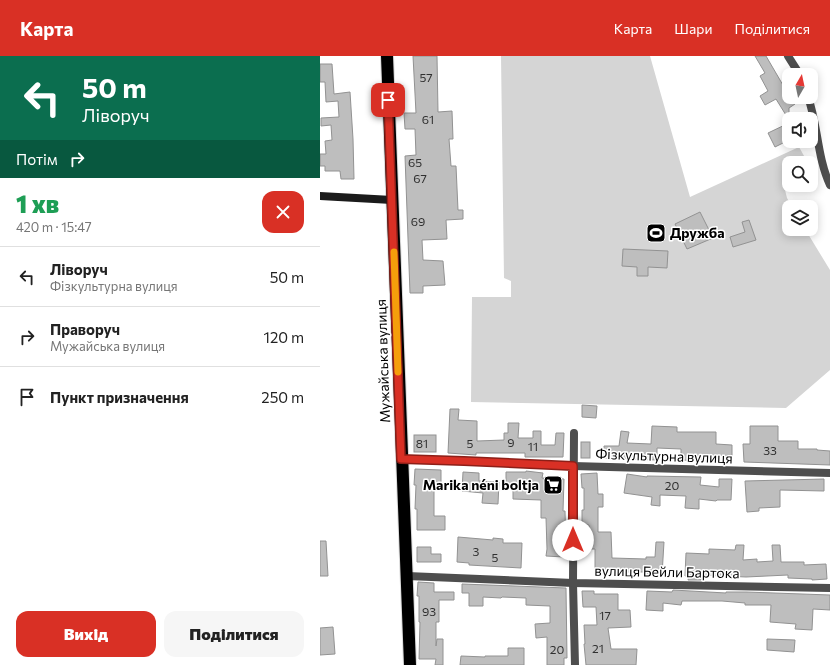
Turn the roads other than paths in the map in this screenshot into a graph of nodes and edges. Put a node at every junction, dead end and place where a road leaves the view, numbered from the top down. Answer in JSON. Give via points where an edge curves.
{"nodes":[{"id":1,"x":387,"y":56,"type":"edge"},
{"id":2,"x":788,"y":56,"type":"edge"},
{"id":3,"x":796,"y":68,"type":"edge"},
{"id":4,"x":810,"y":104,"type":"edge"},
{"id":5,"x":830,"y":185,"type":"edge"},
{"id":6,"x":320,"y":196,"type":"edge"},
{"id":7,"x":392,"y":200,"type":"junction"},
{"id":8,"x":574,"y":433,"type":"dead end"},
{"id":9,"x":401,"y":459,"type":"junction"},
{"id":10,"x":573,"y":466,"type":"junction"},
{"id":11,"x":830,"y":473,"type":"edge"},
{"id":12,"x":407,"y":576,"type":"junction"},
{"id":13,"x":573,"y":583,"type":"junction"},
{"id":14,"x":830,"y":588,"type":"edge"},
{"id":15,"x":410,"y":665,"type":"edge"},
{"id":16,"x":575,"y":665,"type":"edge"}],
"edges":[{"from":1,"to":7,"type":"highway","name":"Мужайська вулиця"},
{"from":2,"to":3,"type":"street"},
{"from":4,"to":5,"type":"street"},
{"from":6,"to":7,"type":"main road"},
{"from":7,"to":9,"type":"highway","name":"Мужайська вулиця"},
{"from":8,"to":10,"type":"street"},
{"from":9,"to":10,"type":"street","name":"Фізкультурна вулиця"},
{"from":9,"to":12,"type":"highway","name":"Мужайська вулиця"},
{"from":10,"to":11,"type":"street","name":"Фізкультурна вулиця"},
{"from":10,"to":13,"type":"street"},
{"from":12,"to":13,"type":"street","name":"вулиця Бейли Бартока"},
{"from":12,"to":15,"type":"highway","name":"Мужайська вулиця"},
{"from":13,"to":14,"type":"street","name":"вулиця Бейли Бартока"},
{"from":13,"to":16,"type":"street"}]}
